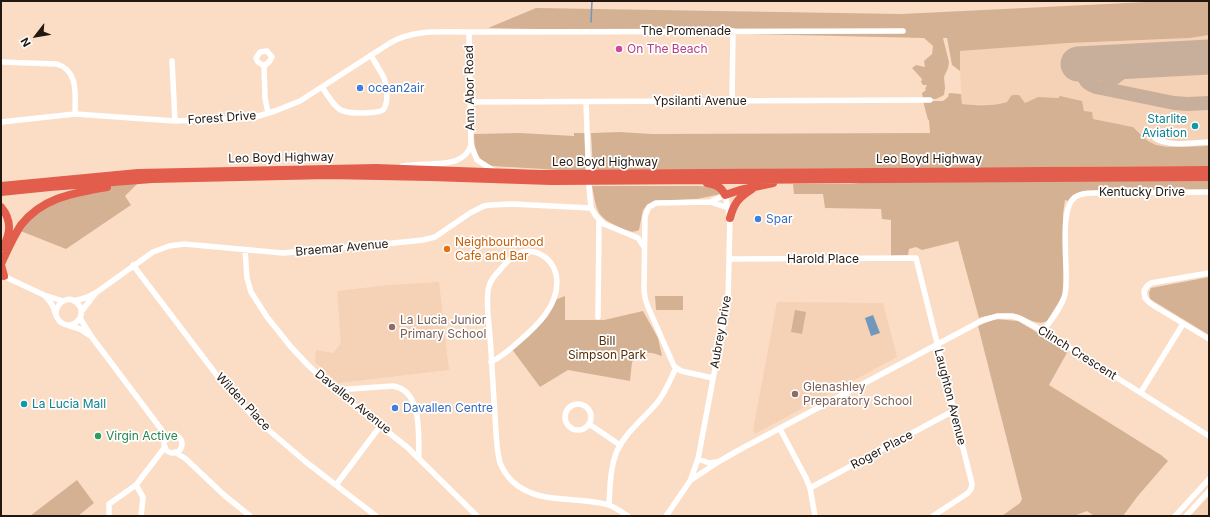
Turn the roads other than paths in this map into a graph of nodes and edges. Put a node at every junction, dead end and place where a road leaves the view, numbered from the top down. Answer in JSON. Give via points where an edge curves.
{"nodes":[{"id":1,"x":733,"y":31,"type":"junction"},
{"id":2,"x":903,"y":31,"type":"dead end"},
{"id":3,"x":469,"y":32,"type":"junction"},
{"id":4,"x":371,"y":55,"type":"junction"},
{"id":5,"x":172,"y":61,"type":"dead end"},
{"id":6,"x":1,"y":62,"type":"edge"},
{"id":7,"x":264,"y":66,"type":"dead end"},
{"id":8,"x":322,"y":87,"type":"junction"},
{"id":9,"x":930,"y":100,"type":"dead end"},
{"id":10,"x":732,"y":101,"type":"junction"},
{"id":11,"x":471,"y":102,"type":"junction"},
{"id":12,"x":586,"y":102,"type":"junction"},
{"id":13,"x":75,"y":114,"type":"junction"},
{"id":14,"x":268,"y":114,"type":"junction"},
{"id":15,"x":175,"y":121,"type":"junction"},
{"id":16,"x":1,"y":122,"type":"edge"},
{"id":17,"x":1155,"y":138,"type":"dead end"},
{"id":18,"x":1209,"y":142,"type":"edge"},
{"id":19,"x":471,"y":145,"type":"junction"},
{"id":20,"x":376,"y":168,"type":"junction"},
{"id":21,"x":1209,"y":170,"type":"edge"},
{"id":22,"x":497,"y":173,"type":"junction"},
{"id":23,"x":580,"y":177,"type":"junction"},
{"id":24,"x":596,"y":177,"type":"junction"},
{"id":25,"x":1209,"y":177,"type":"edge"},
{"id":26,"x":805,"y":179,"type":"junction"},
{"id":27,"x":696,"y":180,"type":"junction"},
{"id":28,"x":129,"y":181,"type":"junction"},
{"id":29,"x":766,"y":184,"type":"junction"},
{"id":30,"x":1,"y":186,"type":"edge"},
{"id":31,"x":1,"y":192,"type":"edge"},
{"id":32,"x":1209,"y":192,"type":"edge"},
{"id":33,"x":725,"y":195,"type":"junction"},
{"id":34,"x":710,"y":202,"type":"junction"},
{"id":35,"x":1,"y":207,"type":"edge"},
{"id":36,"x":592,"y":208,"type":"junction"},
{"id":37,"x":729,"y":208,"type":"junction"},
{"id":38,"x":730,"y":218,"type":"junction"},
{"id":39,"x":599,"y":220,"type":"junction"},
{"id":40,"x":645,"y":226,"type":"junction"},
{"id":41,"x":632,"y":236,"type":"junction"},
{"id":42,"x":644,"y":247,"type":"junction"},
{"id":43,"x":245,"y":250,"type":"junction"},
{"id":44,"x":1,"y":251,"type":"edge"},
{"id":45,"x":916,"y":258,"type":"joint"},
{"id":46,"x":730,"y":259,"type":"junction"},
{"id":47,"x":1,"y":264,"type":"edge"},
{"id":48,"x":133,"y":266,"type":"junction"},
{"id":49,"x":1209,"y":273,"type":"edge"},
{"id":50,"x":2,"y":276,"type":"edge"},
{"id":51,"x":97,"y":292,"type":"junction"},
{"id":52,"x":44,"y":295,"type":"junction"},
{"id":53,"x":63,"y":301,"type":"junction"},
{"id":54,"x":74,"y":301,"type":"junction"},
{"id":55,"x":56,"y":313,"type":"junction"},
{"id":56,"x":81,"y":315,"type":"junction"},
{"id":57,"x":598,"y":317,"type":"dead end"},
{"id":58,"x":1183,"y":324,"type":"junction"},
{"id":59,"x":69,"y":325,"type":"junction"},
{"id":60,"x":1043,"y":331,"type":"junction"},
{"id":61,"x":91,"y":336,"type":"junction"},
{"id":62,"x":1209,"y":339,"type":"edge"},
{"id":63,"x":937,"y":343,"type":"junction"},
{"id":64,"x":491,"y":362,"type":"junction"},
{"id":65,"x":676,"y":368,"type":"junction"},
{"id":66,"x":713,"y":378,"type":"junction"},
{"id":67,"x":358,"y":388,"type":"junction"},
{"id":68,"x":336,"y":390,"type":"junction"},
{"id":69,"x":1140,"y":392,"type":"junction"},
{"id":70,"x":348,"y":400,"type":"junction"},
{"id":71,"x":953,"y":411,"type":"junction"},
{"id":72,"x":589,"y":424,"type":"junction"},
{"id":73,"x":381,"y":426,"type":"junction"},
{"id":74,"x":161,"y":429,"type":"junction"},
{"id":75,"x":780,"y":429,"type":"junction"},
{"id":76,"x":172,"y":436,"type":"junction"},
{"id":77,"x":1209,"y":436,"type":"edge"},
{"id":78,"x":166,"y":440,"type":"junction"},
{"id":79,"x":620,"y":445,"type":"junction"},
{"id":80,"x":182,"y":446,"type":"junction"},
{"id":81,"x":170,"y":450,"type":"junction"},
{"id":82,"x":419,"y":458,"type":"junction"},
{"id":83,"x":186,"y":459,"type":"junction"},
{"id":84,"x":698,"y":459,"type":"junction"},
{"id":85,"x":718,"y":462,"type":"junction"},
{"id":86,"x":1209,"y":479,"type":"edge"},
{"id":87,"x":690,"y":481,"type":"junction"},
{"id":88,"x":136,"y":485,"type":"junction"},
{"id":89,"x":336,"y":485,"type":"junction"},
{"id":90,"x":810,"y":488,"type":"junction"},
{"id":91,"x":1209,"y":491,"type":"edge"},
{"id":92,"x":609,"y":505,"type":"junction"},
{"id":93,"x":109,"y":516,"type":"edge"},
{"id":94,"x":141,"y":516,"type":"edge"},
{"id":95,"x":250,"y":516,"type":"edge"},
{"id":96,"x":376,"y":516,"type":"edge"},
{"id":97,"x":477,"y":516,"type":"edge"},
{"id":98,"x":628,"y":516,"type":"edge"},
{"id":99,"x":666,"y":516,"type":"edge"},
{"id":100,"x":815,"y":516,"type":"edge"},
{"id":101,"x":933,"y":516,"type":"edge"},
{"id":102,"x":1175,"y":516,"type":"edge"},
{"id":103,"x":1186,"y":516,"type":"edge"}],
"edges":[{"from":1,"to":2,"type":"street","name":"The Promenade"},
{"from":1,"to":3,"type":"street","name":"The Promenade"},
{"from":1,"to":10,"type":"street"},
{"from":3,"to":4,"type":"street","name":"Forest Drive","via":[[410,34]]},
{"from":3,"to":11,"type":"street","name":"Ann Abor Road"},
{"from":4,"to":8,"type":"street","name":"Forest Drive"},
{"from":4,"to":8,"type":"street","via":[[384,78],[386,105],[383,110],[344,112],[335,106]]},
{"from":5,"to":15,"type":"street"},
{"from":6,"to":13,"type":"street","via":[[57,64],[64,67],[69,71],[73,81]]},
{"from":7,"to":14,"type":"street"},
{"from":8,"to":14,"type":"street","name":"Forest Drive","via":[[293,104]]},
{"from":9,"to":10,"type":"street","name":"Ypsilanti Avenue"},
{"from":10,"to":12,"type":"street","name":"Ypsilanti Avenue"},
{"from":11,"to":12,"type":"street","name":"Ypsilanti Avenue"},
{"from":11,"to":19,"type":"street","name":"Ann Abor Road"},
{"from":12,"to":36,"type":"street"},
{"from":13,"to":15,"type":"street","name":"Forest Drive"},
{"from":13,"to":16,"type":"street","name":"Forest Drive"},
{"from":14,"to":15,"type":"street","name":"Forest Drive","via":[[242,119]]},
{"from":17,"to":18,"type":"street","via":[[1168,143]]},
{"from":19,"to":20,"type":"street","name":"Ann Abor Road","via":[[464,156],[450,163]]},
{"from":19,"to":22,"type":"street","name":"Ann Abor Road","via":[[477,160]]},
{"from":20,"to":22,"type":"highway","name":"Leo Boyd Highway"},
{"from":20,"to":30,"type":"highway","name":"Leo Boyd Highway","via":[[138,173]]},
{"from":21,"to":24,"type":"highway","name":"Leo Boyd Highway"},
{"from":22,"to":23,"type":"highway","name":"Leo Boyd Highway"},
{"from":23,"to":24,"type":"highway","name":"Leo Boyd Highway"},
{"from":23,"to":28,"type":"highway","name":"Leo Boyd Highway","via":[[528,181],[328,175]]},
{"from":24,"to":27,"type":"highway","name":"Leo Boyd Highway"},
{"from":25,"to":26,"type":"highway","name":"Leo Boyd Highway"},
{"from":26,"to":27,"type":"highway","name":"Leo Boyd Highway"},
{"from":26,"to":29,"type":"highway"},
{"from":27,"to":33,"type":"highway","via":[[718,186]]},
{"from":28,"to":31,"type":"highway","name":"Leo Boyd Highway"},
{"from":28,"to":47,"type":"highway","via":[[64,195],[42,206],[21,226]]},
{"from":29,"to":33,"type":"highway"},
{"from":29,"to":38,"type":"highway","via":[[752,189],[741,197]]},
{"from":32,"to":60,"type":"street","name":"Kentucky Drive","via":[[1093,193],[1075,198],[1070,203],[1066,217],[1066,292]]},
{"from":33,"to":34,"type":"street"},
{"from":33,"to":37,"type":"street","name":"Aubrey Drive"},
{"from":34,"to":37,"type":"street"},
{"from":34,"to":40,"type":"street","via":[[656,203],[647,210]]},
{"from":35,"to":44,"type":"highway","via":[[10,228]]},
{"from":36,"to":39,"type":"street"},
{"from":36,"to":43,"type":"street","name":"Braemar Avenue","via":[[490,205],[477,209],[441,234],[423,240],[283,253]]},
{"from":37,"to":38,"type":"street","name":"Aubrey Drive"},
{"from":38,"to":46,"type":"street","name":"Aubrey Drive"},
{"from":39,"to":41,"type":"street"},
{"from":39,"to":57,"type":"street"},
{"from":40,"to":41,"type":"street"},
{"from":40,"to":42,"type":"street"},
{"from":41,"to":42,"type":"street","via":[[640,240]]},
{"from":42,"to":65,"type":"street","via":[[645,298]]},
{"from":43,"to":48,"type":"street","name":"Braemar Avenue","via":[[190,244],[176,245],[157,250]]},
{"from":43,"to":68,"type":"street","name":"Davallen Avenue","via":[[248,285],[255,299],[291,347]]},
{"from":45,"to":46,"type":"street","name":"Harold Place"},
{"from":45,"to":63,"type":"street","name":"Laughton Avenue"},
{"from":46,"to":66,"type":"street","name":"Aubrey Drive","via":[[728,303]]},
{"from":47,"to":50,"type":"highway"},
{"from":48,"to":51,"type":"street","name":"Braemar Avenue"},
{"from":48,"to":89,"type":"street","name":"Wilden Place","via":[[222,382],[248,411],[284,444]]},
{"from":49,"to":58,"type":"street","via":[[1151,283],[1144,291],[1148,301]]},
{"from":50,"to":52,"type":"street"},
{"from":51,"to":54,"type":"street","name":"Braemar Avenue"},
{"from":51,"to":56,"type":"street","name":"Braemar Avenue"},
{"from":52,"to":53,"type":"street"},
{"from":52,"to":55,"type":"street"},
{"from":53,"to":54,"type":"street"},
{"from":53,"to":55,"type":"street"},
{"from":54,"to":56,"type":"street","via":[[78,304]]},
{"from":55,"to":59,"type":"street","via":[[58,320]]},
{"from":56,"to":59,"type":"street","via":[[74,324]]},
{"from":56,"to":61,"type":"street"},
{"from":58,"to":62,"type":"street"},
{"from":58,"to":69,"type":"street"},
{"from":59,"to":61,"type":"street"},
{"from":60,"to":63,"type":"street","name":"Clinch Crescent","via":[[1019,318],[998,316],[983,320]]},
{"from":60,"to":69,"type":"street","name":"Clinch Crescent"},
{"from":61,"to":74,"type":"street"},
{"from":63,"to":71,"type":"street","name":"Laughton Avenue"},
{"from":63,"to":75,"type":"street","name":"Clinch Crescent"},
{"from":64,"to":64,"type":"street","via":[[488,296],[491,282],[514,255],[527,251],[542,254],[556,274],[556,289],[551,306],[527,335]]},
{"from":64,"to":92,"type":"street","via":[[497,446],[501,464],[508,477],[532,495]]},
{"from":65,"to":66,"type":"street"},
{"from":65,"to":79,"type":"street","via":[[658,401]]},
{"from":66,"to":84,"type":"street","name":"Aubrey Drive"},
{"from":67,"to":68,"type":"street"},
{"from":67,"to":70,"type":"street"},
{"from":67,"to":82,"type":"street","via":[[393,386],[408,393],[414,402]]},
{"from":68,"to":70,"type":"street","name":"Davallen Avenue"},
{"from":69,"to":77,"type":"street","name":"Clinch Crescent"},
{"from":70,"to":73,"type":"street","name":"Davallen Avenue"},
{"from":71,"to":90,"type":"street","name":"Roger Place"},
{"from":71,"to":101,"type":"street","name":"Laughton Avenue","via":[[972,487],[968,493]]},
{"from":72,"to":72,"type":"street","via":[[581,429],[571,427],[566,419],[568,410],[576,404],[586,406],[591,414]]},
{"from":72,"to":79,"type":"street"},
{"from":73,"to":82,"type":"street","name":"Davallen Avenue"},
{"from":73,"to":89,"type":"street"},
{"from":74,"to":76,"type":"street"},
{"from":74,"to":78,"type":"street"},
{"from":75,"to":85,"type":"street","name":"Clinch Crescent"},
{"from":75,"to":90,"type":"street"},
{"from":76,"to":78,"type":"street"},
{"from":76,"to":80,"type":"street","via":[[180,439]]},
{"from":78,"to":81,"type":"street"},
{"from":79,"to":92,"type":"street","via":[[614,459]]},
{"from":80,"to":81,"type":"street","via":[[179,450]]},
{"from":80,"to":83,"type":"street"},
{"from":81,"to":83,"type":"street"},
{"from":81,"to":88,"type":"street","via":[[160,455]]},
{"from":82,"to":97,"type":"street","name":"Davallen Avenue"},
{"from":83,"to":95,"type":"street"},
{"from":84,"to":85,"type":"street","via":[[709,463]]},
{"from":84,"to":87,"type":"street","name":"Aubrey Drive"},
{"from":85,"to":87,"type":"street","name":"Clinch Crescent"},
{"from":86,"to":102,"type":"street"},
{"from":87,"to":99,"type":"street"},
{"from":88,"to":93,"type":"street","via":[[109,504]]},
{"from":88,"to":94,"type":"street","via":[[143,497]]},
{"from":89,"to":96,"type":"street","name":"Wilden Place"},
{"from":90,"to":100,"type":"street"},
{"from":91,"to":103,"type":"street"},
{"from":92,"to":98,"type":"street"}]}
